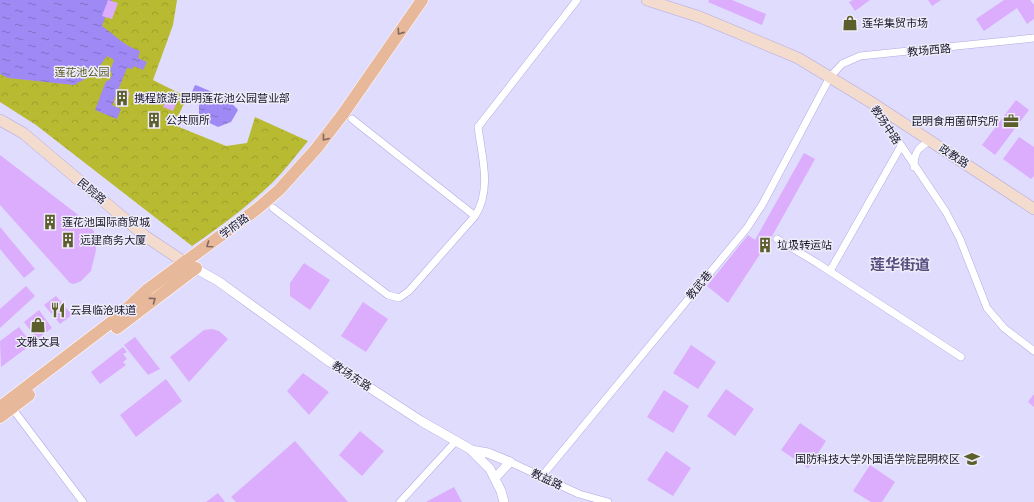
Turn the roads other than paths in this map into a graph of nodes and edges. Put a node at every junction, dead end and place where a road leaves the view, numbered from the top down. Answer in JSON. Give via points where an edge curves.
{"nodes":[{"id":1,"x":422,"y":0,"type":"edge"},
{"id":2,"x":577,"y":0,"type":"edge"},
{"id":3,"x":648,"y":0,"type":"edge"},
{"id":4,"x":1034,"y":38,"type":"edge"},
{"id":5,"x":830,"y":77,"type":"junction"},
{"id":6,"x":874,"y":104,"type":"junction"},
{"id":7,"x":352,"y":119,"type":"dead end"},
{"id":8,"x":0,"y":120,"type":"edge"},
{"id":9,"x":930,"y":141,"type":"junction"},
{"id":10,"x":901,"y":146,"type":"junction"},
{"id":11,"x":914,"y":167,"type":"junction"},
{"id":12,"x":274,"y":208,"type":"dead end"},
{"id":13,"x":1034,"y":209,"type":"edge"},
{"id":14,"x":475,"y":216,"type":"junction"},
{"id":15,"x":777,"y":239,"type":"dead end"},
{"id":16,"x":184,"y":262,"type":"junction"},
{"id":17,"x":196,"y":268,"type":"junction"},
{"id":18,"x":830,"y":271,"type":"junction"},
{"id":19,"x":1034,"y":351,"type":"edge"},
{"id":20,"x":961,"y":357,"type":"dead end"},
{"id":21,"x":6,"y":408,"type":"edge"},
{"id":22,"x":0,"y":417,"type":"edge"},
{"id":23,"x":456,"y":441,"type":"junction"},
{"id":24,"x":470,"y":449,"type":"junction"},
{"id":25,"x":510,"y":462,"type":"junction"},
{"id":26,"x":542,"y":476,"type":"junction"},
{"id":27,"x":495,"y":478,"type":"junction"},
{"id":28,"x":83,"y":502,"type":"edge"},
{"id":29,"x":400,"y":502,"type":"edge"},
{"id":30,"x":504,"y":502,"type":"edge"},
{"id":31,"x":608,"y":502,"type":"edge"}],
"edges":[{"from":1,"to":16,"type":"main road","name":"学府路","one_way":true,"via":[[343,114],[297,171],[257,209]]},
{"from":2,"to":14,"type":"street","via":[[478,127],[486,183],[481,208]]},
{"from":3,"to":5,"type":"main road","name":"教场中路","via":[[700,17],[798,58]]},
{"from":4,"to":5,"type":"street","name":"教场西路","via":[[860,56],[842,64]]},
{"from":5,"to":6,"type":"main road","name":"教场中路"},
{"from":5,"to":26,"type":"street","name":"教武巷","via":[[762,205],[747,228]]},
{"from":6,"to":9,"type":"main road","name":"政教路"},
{"from":6,"to":10,"type":"street","name":"教场中路"},
{"from":7,"to":14,"type":"street"},
{"from":8,"to":16,"type":"main road","name":"民院路","via":[[23,133],[145,236]]},
{"from":9,"to":11,"type":"street","via":[[917,149]]},
{"from":9,"to":13,"type":"main road","name":"政教路"},
{"from":10,"to":11,"type":"street","name":"教场中路"},
{"from":10,"to":18,"type":"street"},
{"from":11,"to":19,"type":"street","name":"教场中路","via":[[946,212],[960,239],[987,308],[1004,328]]},
{"from":12,"to":14,"type":"street","via":[[388,296],[399,298],[409,291]]},
{"from":15,"to":18,"type":"street"},
{"from":16,"to":17,"type":"street","name":"教场东路"},
{"from":16,"to":21,"type":"main road","name":"学府路"},
{"from":21,"to":17,"type":"main road","name":"学府路","one_way":true},
{"from":17,"to":23,"type":"street","name":"教场东路","via":[[330,362]]},
{"from":18,"to":20,"type":"street"},
{"from":21,"to":22,"type":"main road","name":"学府路"},
{"from":21,"to":28,"type":"street"},
{"from":23,"to":24,"type":"street","name":"教场东路"},
{"from":23,"to":29,"type":"street"},
{"from":24,"to":25,"type":"street"},
{"from":24,"to":27,"type":"street","name":"教场东路"},
{"from":25,"to":26,"type":"street","name":"教益路"},
{"from":25,"to":27,"type":"street"},
{"from":26,"to":31,"type":"street","name":"教益路","via":[[579,494]]},
{"from":27,"to":30,"type":"street","name":"教场东路"}]}
